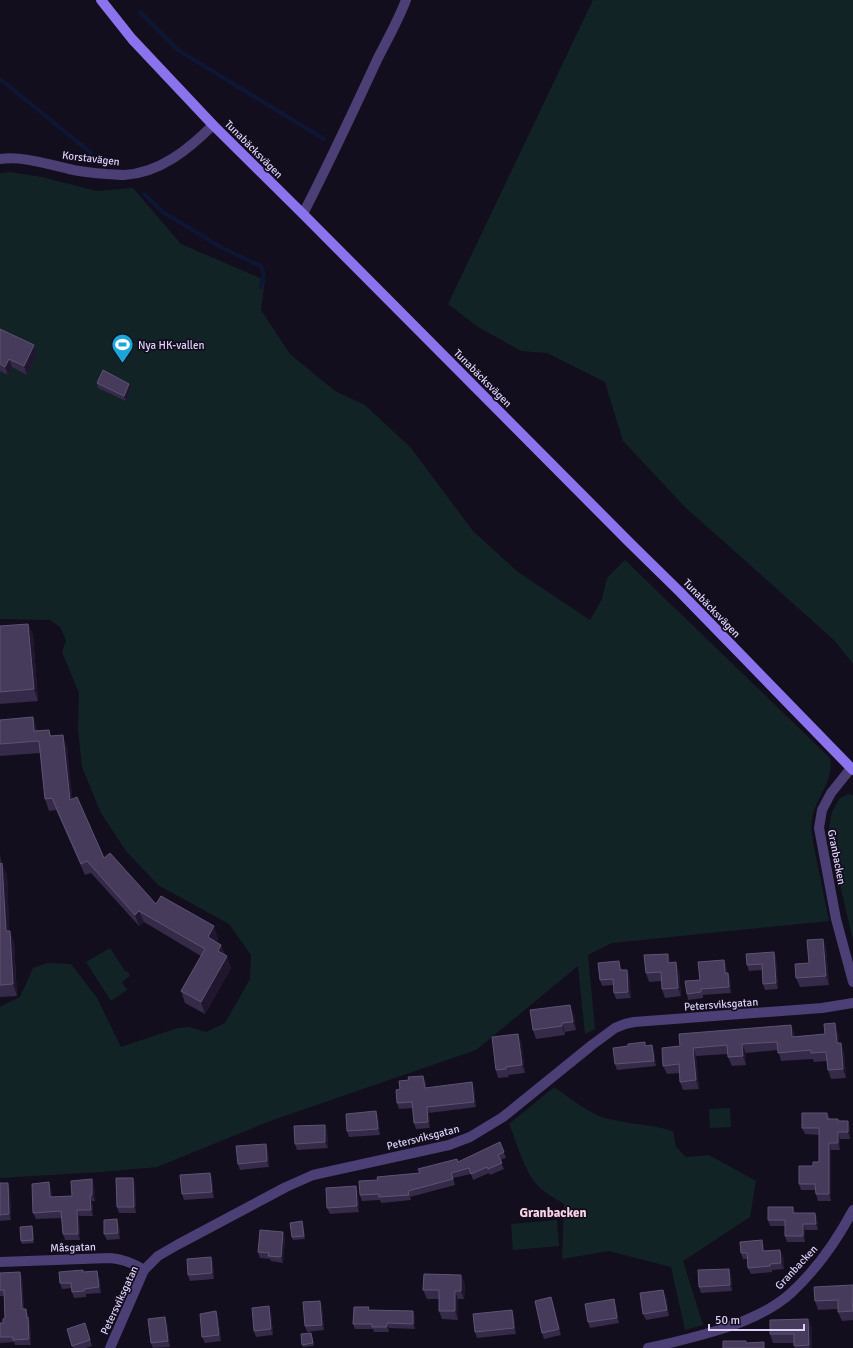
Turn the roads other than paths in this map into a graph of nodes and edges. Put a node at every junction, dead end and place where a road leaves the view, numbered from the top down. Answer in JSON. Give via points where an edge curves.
{"nodes":[{"id":1,"x":101,"y":0,"type":"edge"},
{"id":2,"x":406,"y":0,"type":"edge"},
{"id":3,"x":213,"y":125,"type":"junction"},
{"id":4,"x":0,"y":159,"type":"edge"},
{"id":5,"x":303,"y":214,"type":"junction"},
{"id":6,"x":852,"y":769,"type":"edge"},
{"id":7,"x":853,"y":982,"type":"edge"},
{"id":8,"x":853,"y":1003,"type":"edge"},
{"id":9,"x":853,"y":1210,"type":"edge"},
{"id":10,"x":0,"y":1262,"type":"edge"},
{"id":11,"x":144,"y":1270,"type":"junction"},
{"id":12,"x":110,"y":1348,"type":"edge"},
{"id":13,"x":648,"y":1348,"type":"edge"}],
"edges":[{"from":1,"to":3,"type":"street","name":"Tunabäcksvägen","via":[[132,39]]},
{"from":2,"to":5,"type":"street"},
{"from":3,"to":4,"type":"street","name":"Korstavägen","via":[[194,143],[164,164],[144,171],[124,174],[92,173],[33,160]]},
{"from":3,"to":5,"type":"street","name":"Tunabäcksvägen"},
{"from":5,"to":6,"type":"street","name":"Tunabäcksvägen","via":[[680,592]]},
{"from":6,"to":7,"type":"street","name":"Granbacken","via":[[831,794],[822,810],[819,828],[836,919]]},
{"from":8,"to":11,"type":"street","name":"Petersviksgatan","via":[[822,1008],[625,1024],[592,1045],[503,1117],[470,1137],[449,1145],[313,1175],[177,1245],[158,1256]]},
{"from":9,"to":13,"type":"street","name":"Granbacken","via":[[842,1230],[815,1266],[791,1293],[769,1308],[700,1337]]},
{"from":10,"to":11,"type":"street","name":"Måsgatan","via":[[110,1258],[128,1261]]},
{"from":11,"to":12,"type":"street","name":"Petersviksgatan"}]}
